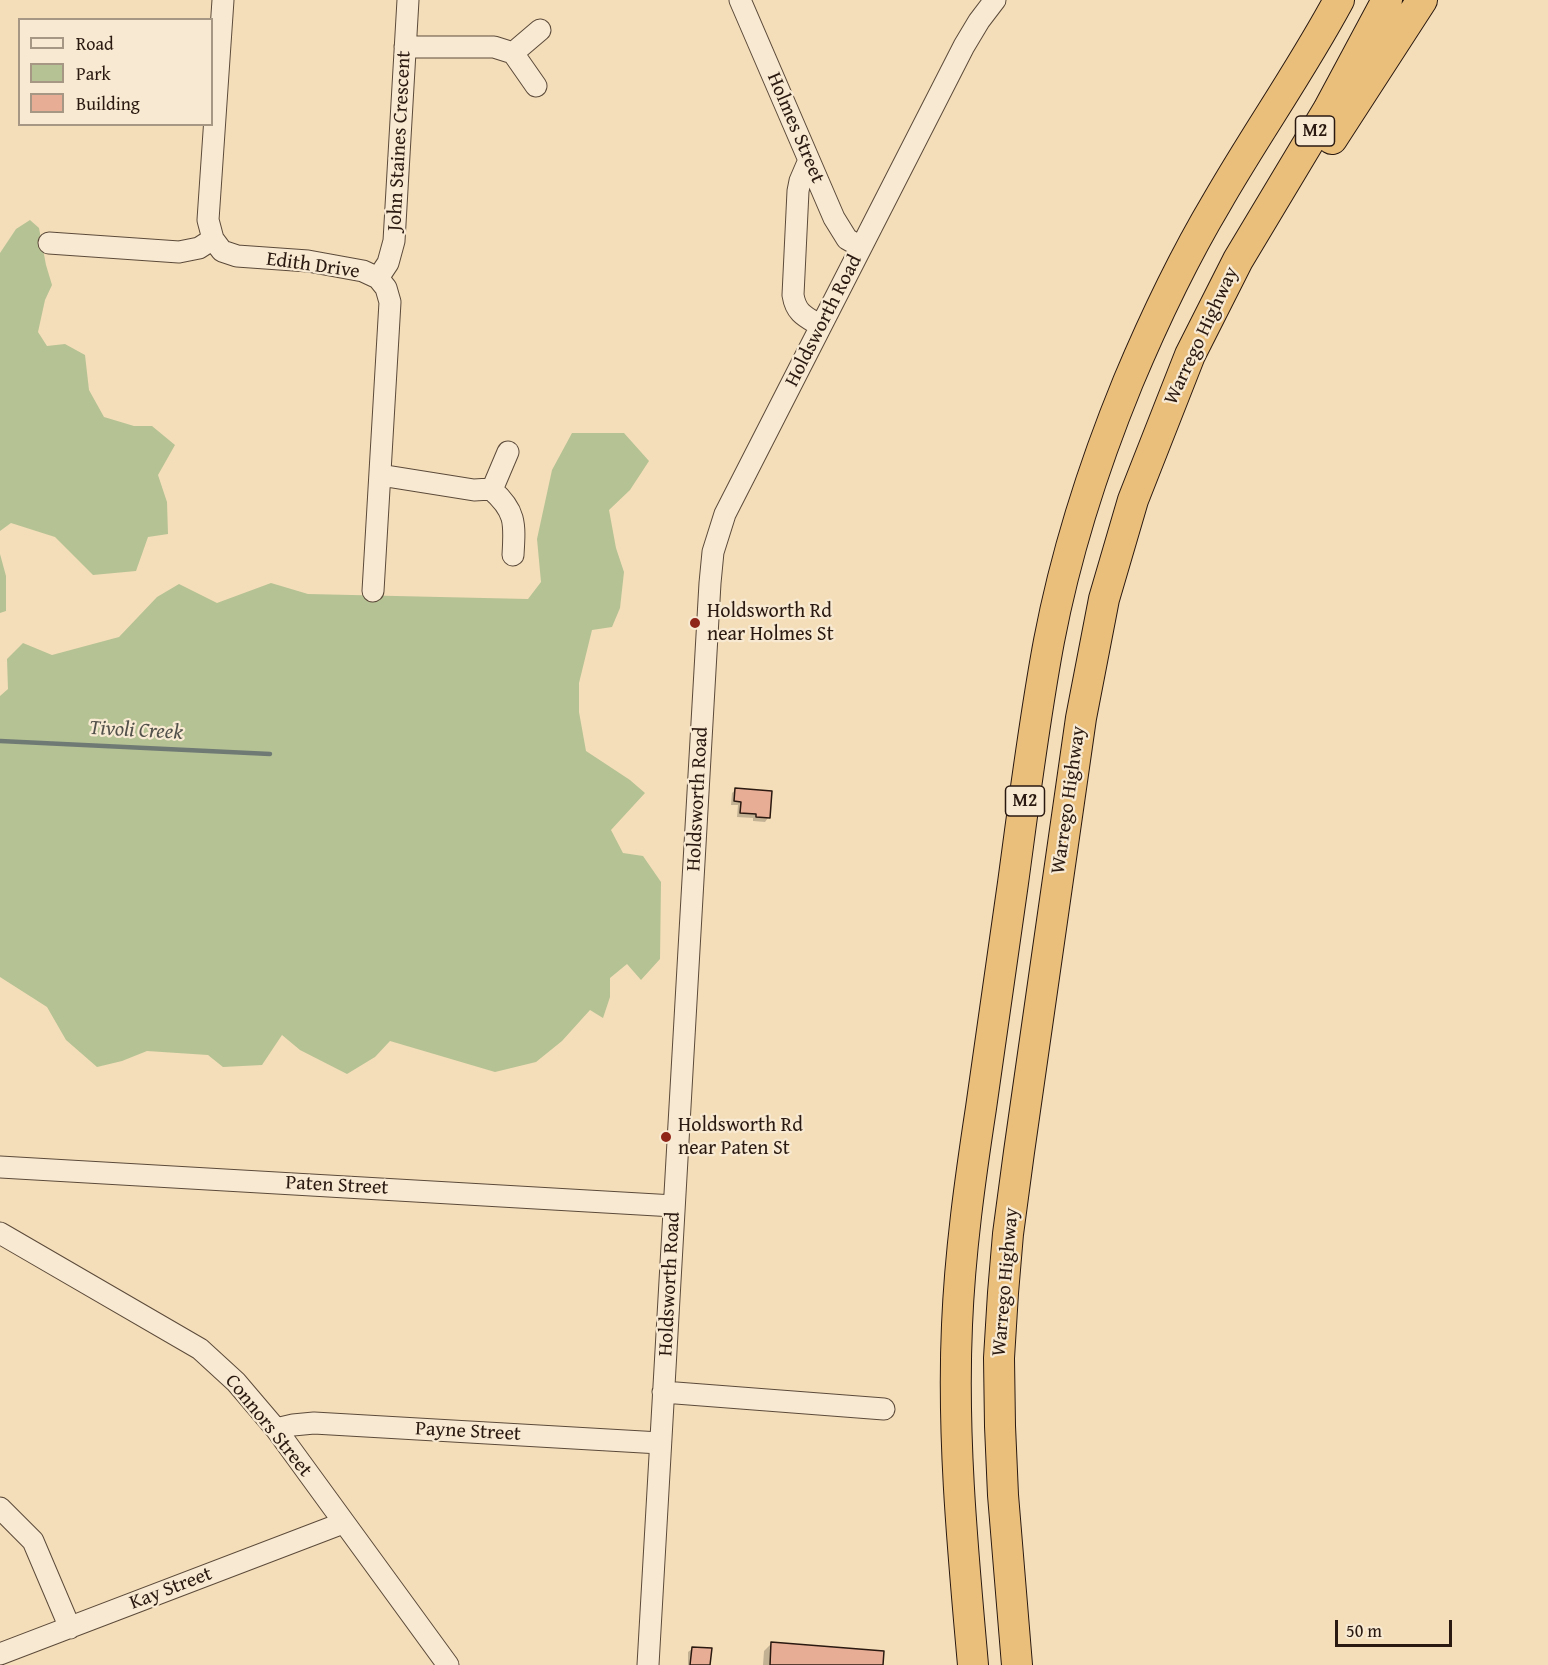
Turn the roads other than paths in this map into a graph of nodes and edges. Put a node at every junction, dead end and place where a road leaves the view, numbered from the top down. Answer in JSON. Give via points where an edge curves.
{"nodes":[{"id":1,"x":223,"y":0,"type":"edge"},
{"id":2,"x":408,"y":0,"type":"edge"},
{"id":3,"x":740,"y":0,"type":"edge"},
{"id":4,"x":995,"y":0,"type":"edge"},
{"id":5,"x":1340,"y":0,"type":"edge"},
{"id":6,"x":1387,"y":0,"type":"edge"},
{"id":7,"x":1422,"y":0,"type":"edge"},
{"id":8,"x":540,"y":30,"type":"dead end"},
{"id":9,"x":405,"y":47,"type":"junction"},
{"id":10,"x":513,"y":53,"type":"junction"},
{"id":11,"x":536,"y":86,"type":"dead end"},
{"id":12,"x":808,"y":160,"type":"junction"},
{"id":13,"x":213,"y":239,"type":"junction"},
{"id":14,"x":49,"y":243,"type":"dead end"},
{"id":15,"x":861,"y":247,"type":"junction"},
{"id":16,"x":1238,"y":260,"type":"junction"},
{"id":17,"x":378,"y":278,"type":"junction"},
{"id":18,"x":821,"y":326,"type":"junction"},
{"id":19,"x":508,"y":452,"type":"dead end"},
{"id":20,"x":380,"y":475,"type":"junction"},
{"id":21,"x":491,"y":489,"type":"junction"},
{"id":22,"x":513,"y":555,"type":"dead end"},
{"id":23,"x":373,"y":591,"type":"dead end"},
{"id":24,"x":0,"y":1167,"type":"edge"},
{"id":25,"x":674,"y":1206,"type":"junction"},
{"id":26,"x":0,"y":1233,"type":"edge"},
{"id":27,"x":663,"y":1392,"type":"junction"},
{"id":28,"x":884,"y":1409,"type":"dead end"},
{"id":29,"x":276,"y":1429,"type":"junction"},
{"id":30,"x":660,"y":1443,"type":"junction"},
{"id":31,"x":0,"y":1508,"type":"edge"},
{"id":32,"x":343,"y":1522,"type":"junction"},
{"id":33,"x":70,"y":1628,"type":"junction"},
{"id":34,"x":0,"y":1654,"type":"edge"},
{"id":35,"x":448,"y":1665,"type":"edge"},
{"id":36,"x":648,"y":1665,"type":"edge"},
{"id":37,"x":973,"y":1665,"type":"edge"},
{"id":38,"x":1017,"y":1665,"type":"edge"}],
"edges":[{"from":1,"to":13,"type":"street","via":[[208,220]]},
{"from":2,"to":9,"type":"street","name":"John Staines Crescent"},
{"from":3,"to":12,"type":"street","name":"Holmes Street"},
{"from":4,"to":15,"type":"street","name":"Holdsworth Road","via":[[964,46]]},
{"from":5,"to":37,"type":"highway","number":"M2","via":[[1217,202],[1155,321],[1107,435],[1083,506],[1049,640],[961,1265],[956,1448]]},
{"from":6,"to":16,"type":"highway","name":"Warrego Highway","number":"M2","via":[[1328,110]]},
{"from":7,"to":16,"type":"highway","via":[[1264,244]]},
{"from":8,"to":10,"type":"street"},
{"from":9,"to":10,"type":"street","via":[[494,48]]},
{"from":9,"to":17,"type":"street","name":"John Staines Crescent","via":[[394,241],[388,264]]},
{"from":10,"to":11,"type":"street"},
{"from":12,"to":15,"type":"street","name":"Holmes Street","via":[[840,229],[847,239]]},
{"from":12,"to":18,"type":"street","via":[[798,191],[793,296],[799,312]]},
{"from":13,"to":14,"type":"street","via":[[199,248],[179,252]]},
{"from":13,"to":17,"type":"street","name":"Edith Drive","via":[[222,251],[237,256],[308,261]]},
{"from":15,"to":18,"type":"street","name":"Holdsworth Road"},
{"from":16,"to":38,"type":"highway","name":"Warrego Highway","number":"M2","via":[[1190,355],[1132,500],[1104,599],[1081,718],[1003,1293],[1000,1426]]},
{"from":17,"to":20,"type":"street","name":"Edith Drive","via":[[390,302]]},
{"from":18,"to":25,"type":"street","name":"Holdsworth Road","via":[[725,514],[713,552]]},
{"from":19,"to":21,"type":"street"},
{"from":20,"to":21,"type":"street","via":[[474,490]]},
{"from":20,"to":23,"type":"street","name":"Edith Drive"},
{"from":21,"to":22,"type":"street","via":[[512,515]]},
{"from":24,"to":25,"type":"street","name":"Paten Street"},
{"from":25,"to":27,"type":"street","name":"Holdsworth Road"},
{"from":26,"to":29,"type":"street","name":"Connors Street","via":[[200,1349],[236,1382]]},
{"from":27,"to":28,"type":"street"},
{"from":27,"to":30,"type":"street","name":"Holdsworth Road"},
{"from":29,"to":30,"type":"street","name":"Payne Street","via":[[314,1423]]},
{"from":29,"to":32,"type":"street","name":"Connors Street"},
{"from":30,"to":36,"type":"street","name":"Holdsworth Road"},
{"from":31,"to":33,"type":"street","via":[[33,1541]]},
{"from":32,"to":33,"type":"street","name":"Kay Street"},
{"from":32,"to":35,"type":"street","name":"Connors Street"},
{"from":33,"to":34,"type":"street","name":"Kay Street"}]}
